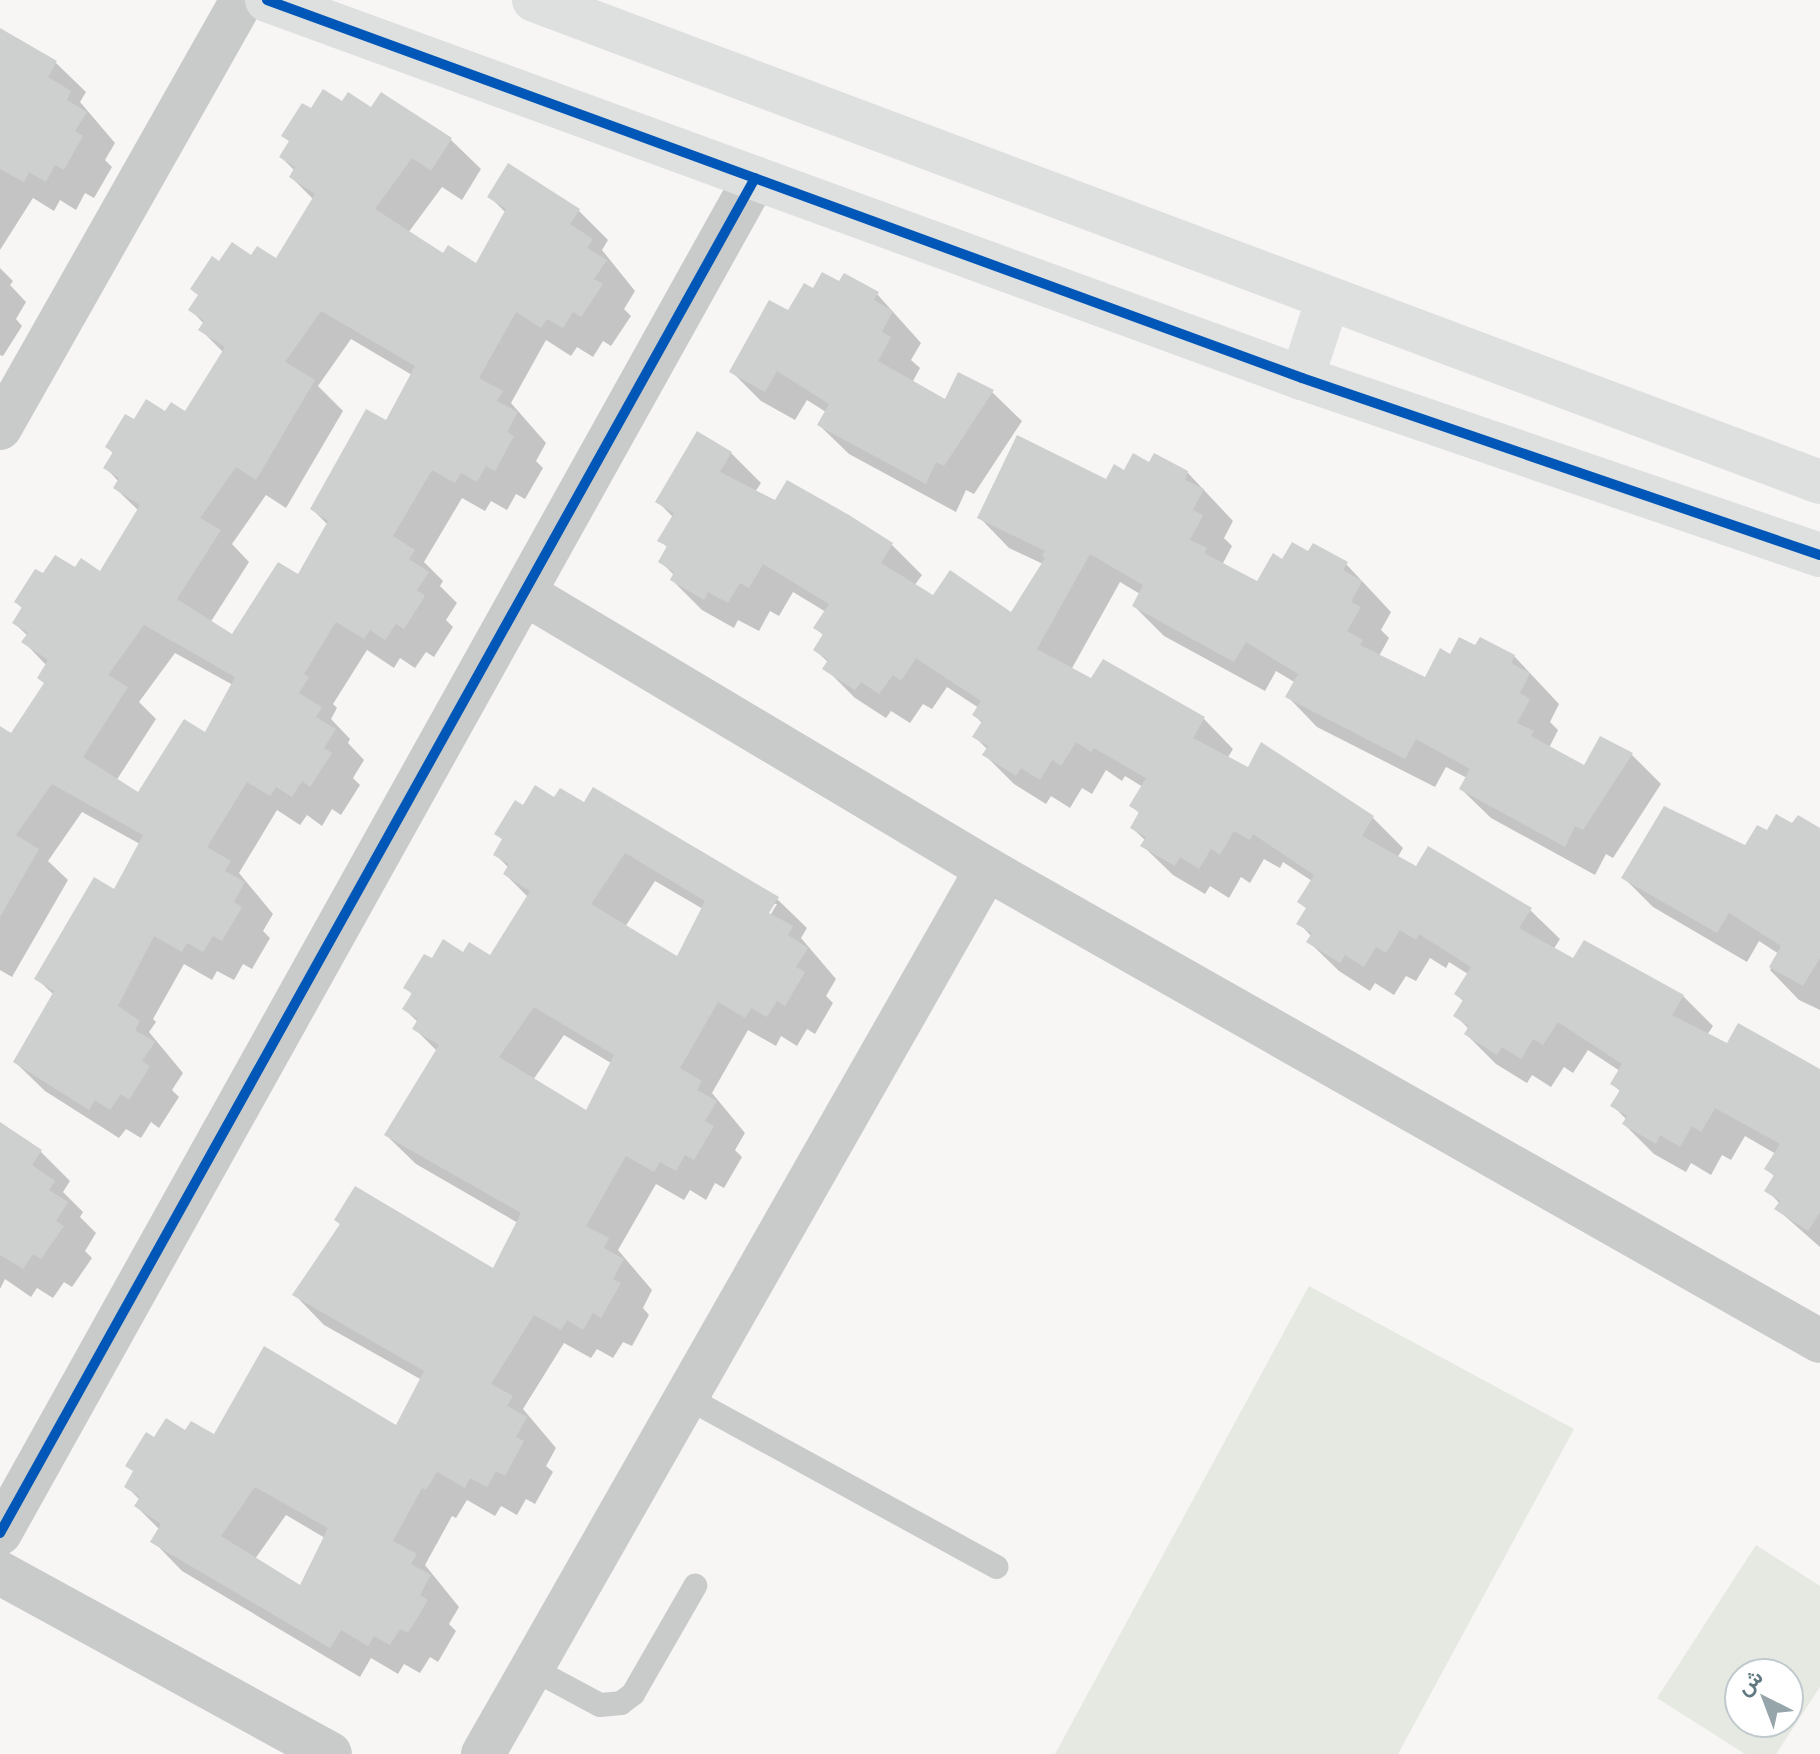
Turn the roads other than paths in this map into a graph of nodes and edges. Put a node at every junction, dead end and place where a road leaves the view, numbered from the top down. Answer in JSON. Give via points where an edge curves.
{"nodes":[{"id":1,"x":242,"y":0,"type":"edge"},
{"id":2,"x":267,"y":0,"type":"edge"},
{"id":3,"x":534,"y":0,"type":"edge"},
{"id":4,"x":755,"y":178,"type":"junction"},
{"id":5,"x":1328,"y":299,"type":"junction"},
{"id":6,"x":1302,"y":378,"type":"junction"},
{"id":7,"x":0,"y":428,"type":"edge"},
{"id":8,"x":1820,"y":482,"type":"edge"},
{"id":9,"x":1820,"y":555,"type":"edge"},
{"id":10,"x":524,"y":593,"type":"junction"},
{"id":11,"x":987,"y":869,"type":"junction"},
{"id":12,"x":1820,"y":1341,"type":"edge"},
{"id":13,"x":686,"y":1397,"type":"junction"},
{"id":14,"x":0,"y":1533,"type":"edge"},
{"id":15,"x":997,"y":1567,"type":"dead end"},
{"id":16,"x":0,"y":1573,"type":"edge"},
{"id":17,"x":695,"y":1586,"type":"dead end"},
{"id":18,"x":531,"y":1668,"type":"junction"},
{"id":19,"x":330,"y":1754,"type":"edge"},
{"id":20,"x":483,"y":1754,"type":"edge"}],
"edges":[{"from":1,"to":7,"type":"street"},
{"from":2,"to":4,"type":"street"},
{"from":3,"to":5,"type":"street"},
{"from":4,"to":6,"type":"street"},
{"from":4,"to":10,"type":"street"},
{"from":5,"to":6,"type":"street"},
{"from":5,"to":8,"type":"street"},
{"from":6,"to":9,"type":"street"},
{"from":10,"to":11,"type":"street"},
{"from":10,"to":14,"type":"street"},
{"from":11,"to":12,"type":"street"},
{"from":11,"to":13,"type":"street"},
{"from":13,"to":15,"type":"lane"},
{"from":13,"to":18,"type":"street"},
{"from":16,"to":19,"type":"street"},
{"from":17,"to":18,"type":"lane","via":[[633,1694],[621,1703],[600,1705]]},
{"from":18,"to":20,"type":"street"}]}
